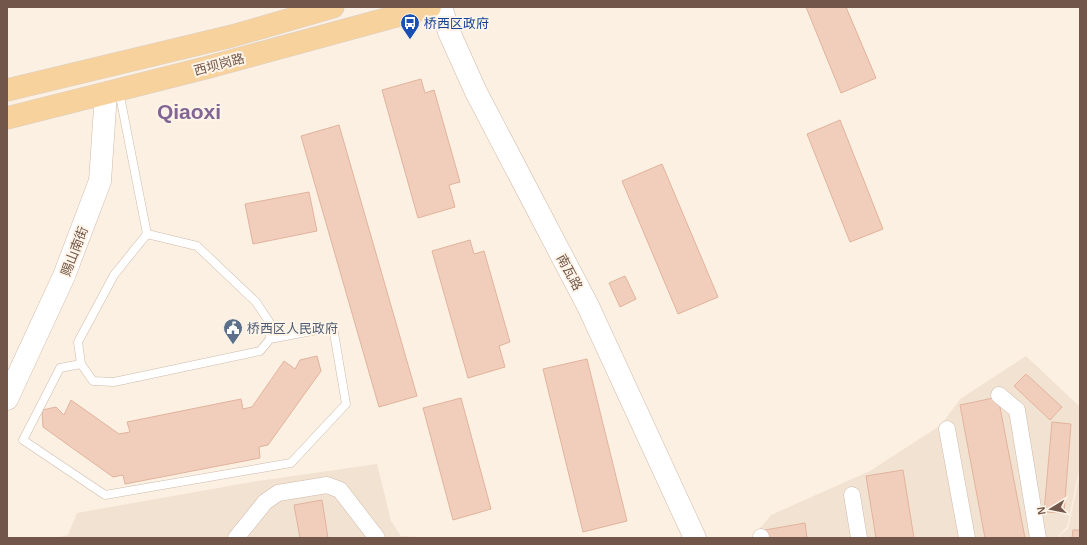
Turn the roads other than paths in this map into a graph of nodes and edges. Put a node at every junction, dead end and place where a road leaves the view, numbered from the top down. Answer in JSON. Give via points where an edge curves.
{"nodes":[{"id":1,"x":333,"y":7,"type":"edge"},
{"id":2,"x":430,"y":7,"type":"edge"},
{"id":3,"x":441,"y":7,"type":"edge"},
{"id":4,"x":7,"y":90,"type":"edge"},
{"id":5,"x":112,"y":91,"type":"junction"},
{"id":6,"x":7,"y":118,"type":"edge"},
{"id":7,"x":146,"y":234,"type":"junction"},
{"id":8,"x":270,"y":339,"type":"junction"},
{"id":9,"x":81,"y":364,"type":"junction"},
{"id":10,"x":999,"y":395,"type":"dead end"},
{"id":11,"x":7,"y":399,"type":"edge"},
{"id":12,"x":947,"y":429,"type":"dead end"},
{"id":13,"x":852,"y":495,"type":"dead end"},
{"id":14,"x":236,"y":538,"type":"edge"},
{"id":15,"x":377,"y":538,"type":"edge"},
{"id":16,"x":693,"y":538,"type":"edge"},
{"id":17,"x":859,"y":538,"type":"edge"},
{"id":18,"x":967,"y":538,"type":"edge"},
{"id":19,"x":1038,"y":538,"type":"edge"}],
"edges":[{"from":1,"to":4,"type":"main road","name":"西坝岗路","via":[[232,36]]},
{"from":2,"to":5,"type":"main road","name":"西坝岗路"},
{"from":3,"to":16,"type":"street","name":"南瓦路","via":[[476,92],[588,306]]},
{"from":5,"to":6,"type":"main road","name":"西坝岗路"},
{"from":5,"to":7,"type":"lane"},
{"from":5,"to":11,"type":"street","name":"赐山南街","via":[[100,180],[64,276]]},
{"from":7,"to":8,"type":"lane","via":[[197,246],[256,302],[270,323]]},
{"from":7,"to":9,"type":"lane","via":[[114,275],[78,342]]},
{"from":8,"to":9,"type":"lane","via":[[260,350],[114,382],[93,381]]},
{"from":8,"to":9,"type":"lane","via":[[333,328],[346,404],[291,463],[104,495],[23,440],[60,368]]},
{"from":10,"to":19,"type":"street","via":[[1017,410]]},
{"from":12,"to":18,"type":"street"},
{"from":13,"to":17,"type":"street"},
{"from":14,"to":15,"type":"street","via":[[265,502],[278,493],[328,486],[340,490]]}]}
